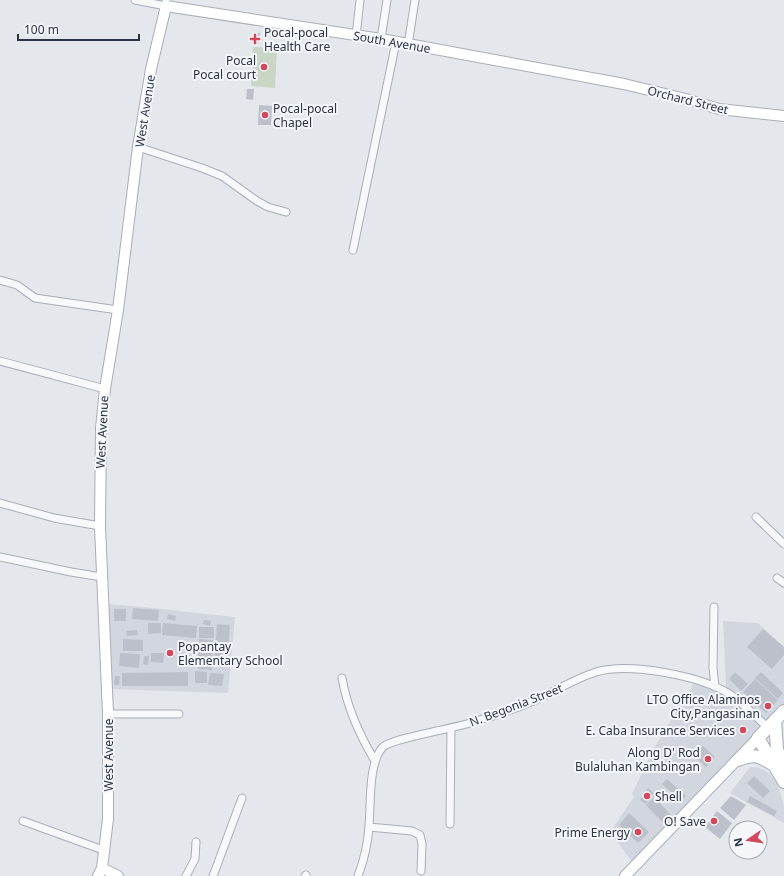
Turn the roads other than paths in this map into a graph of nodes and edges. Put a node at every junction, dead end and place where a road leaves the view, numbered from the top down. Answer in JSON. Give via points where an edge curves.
{"nodes":[{"id":1,"x":135,"y":0,"type":"edge"},
{"id":2,"x":360,"y":0,"type":"edge"},
{"id":3,"x":387,"y":0,"type":"edge"},
{"id":4,"x":414,"y":0,"type":"edge"},
{"id":5,"x":166,"y":3,"type":"edge"},
{"id":6,"x":356,"y":36,"type":"junction"},
{"id":7,"x":381,"y":40,"type":"junction"},
{"id":8,"x":396,"y":42,"type":"junction"},
{"id":9,"x":408,"y":45,"type":"junction"},
{"id":10,"x":617,"y":83,"type":"joint"},
{"id":11,"x":784,"y":116,"type":"edge"},
{"id":12,"x":138,"y":147,"type":"junction"},
{"id":13,"x":286,"y":212,"type":"dead end"},
{"id":14,"x":353,"y":250,"type":"dead end"},
{"id":15,"x":0,"y":280,"type":"edge"},
{"id":16,"x":118,"y":310,"type":"junction"},
{"id":17,"x":0,"y":361,"type":"edge"},
{"id":18,"x":105,"y":389,"type":"junction"},
{"id":19,"x":0,"y":503,"type":"edge"},
{"id":20,"x":756,"y":517,"type":"dead end"},
{"id":21,"x":100,"y":526,"type":"junction"},
{"id":22,"x":784,"y":544,"type":"edge"},
{"id":23,"x":0,"y":557,"type":"edge"},
{"id":24,"x":102,"y":577,"type":"junction"},
{"id":25,"x":777,"y":578,"type":"dead end"},
{"id":26,"x":784,"y":584,"type":"edge"},
{"id":27,"x":714,"y":607,"type":"dead end"},
{"id":28,"x":342,"y":678,"type":"dead end"},
{"id":29,"x":715,"y":688,"type":"junction"},
{"id":30,"x":784,"y":710,"type":"edge"},
{"id":31,"x":108,"y":714,"type":"junction"},
{"id":32,"x":179,"y":714,"type":"dead end"},
{"id":33,"x":771,"y":724,"type":"junction"},
{"id":34,"x":451,"y":728,"type":"junction"},
{"id":35,"x":758,"y":738,"type":"junction"},
{"id":36,"x":738,"y":760,"type":"junction"},
{"id":37,"x":375,"y":761,"type":"junction"},
{"id":38,"x":780,"y":768,"type":"edge"},
{"id":39,"x":784,"y":782,"type":"edge"},
{"id":40,"x":242,"y":798,"type":"dead end"},
{"id":41,"x":23,"y":821,"type":"dead end"},
{"id":42,"x":450,"y":824,"type":"dead end"},
{"id":43,"x":369,"y":827,"type":"junction"},
{"id":44,"x":196,"y":842,"type":"dead end"},
{"id":45,"x":103,"y":850,"type":"junction"},
{"id":46,"x":421,"y":871,"type":"dead end"},
{"id":47,"x":100,"y":872,"type":"edge"},
{"id":48,"x":118,"y":876,"type":"edge"},
{"id":49,"x":186,"y":876,"type":"edge"},
{"id":50,"x":213,"y":876,"type":"edge"},
{"id":51,"x":358,"y":876,"type":"edge"},
{"id":52,"x":625,"y":876,"type":"edge"}],
"edges":[{"from":1,"to":5,"type":"street"},
{"from":2,"to":6,"type":"street"},
{"from":3,"to":7,"type":"street"},
{"from":4,"to":9,"type":"street"},
{"from":5,"to":6,"type":"street","name":"South Avenue"},
{"from":5,"to":12,"type":"street","name":"West Avenue"},
{"from":6,"to":7,"type":"street","name":"South Avenue"},
{"from":7,"to":8,"type":"street","name":"South Avenue"},
{"from":8,"to":9,"type":"street","name":"South Avenue"},
{"from":8,"to":14,"type":"street"},
{"from":9,"to":10,"type":"street","name":"South Avenue"},
{"from":10,"to":11,"type":"street","name":"Orchard Street","via":[[719,109]]},
{"from":12,"to":13,"type":"street","via":[[222,176],[257,201]]},
{"from":12,"to":16,"type":"street","name":"West Avenue"},
{"from":15,"to":16,"type":"street","via":[[17,285],[35,298]]},
{"from":16,"to":18,"type":"street","name":"West Avenue"},
{"from":17,"to":18,"type":"street"},
{"from":18,"to":21,"type":"street","name":"West Avenue","via":[[101,428]]},
{"from":19,"to":21,"type":"street","via":[[54,518]]},
{"from":20,"to":22,"type":"street"},
{"from":21,"to":24,"type":"street","name":"West Avenue"},
{"from":23,"to":24,"type":"street"},
{"from":24,"to":31,"type":"street","name":"West Avenue"},
{"from":25,"to":26,"type":"street"},
{"from":27,"to":29,"type":"street"},
{"from":28,"to":37,"type":"street","via":[[353,717]]},
{"from":29,"to":33,"type":"street","name":"N. Begonia Street","via":[[730,695]]},
{"from":29,"to":34,"type":"street","name":"N. Begonia Street","via":[[677,675],[655,671],[632,668],[598,672],[502,713]]},
{"from":30,"to":33,"type":"main road"},
{"from":31,"to":32,"type":"street"},
{"from":31,"to":45,"type":"street","name":"West Avenue","via":[[108,819]]},
{"from":33,"to":35,"type":"main road"},
{"from":33,"to":38,"type":"main road"},
{"from":34,"to":37,"type":"street","name":"N. Begonia Street","via":[[390,742],[382,747]]},
{"from":34,"to":42,"type":"street"},
{"from":35,"to":36,"type":"street"},
{"from":35,"to":38,"type":"main road"},
{"from":36,"to":38,"type":"main road","via":[[750,755],[760,757]]},
{"from":36,"to":52,"type":"street"},
{"from":37,"to":43,"type":"street","name":"N. Begonia Street"},
{"from":38,"to":39,"type":"main road"},
{"from":40,"to":50,"type":"street"},
{"from":41,"to":45,"type":"street"},
{"from":43,"to":46,"type":"street","via":[[418,833],[422,840]]},
{"from":43,"to":51,"type":"street","name":"N. Begonia Street","via":[[367,847]]},
{"from":44,"to":49,"type":"street","via":[[195,859]]},
{"from":45,"to":47,"type":"street","name":"West Avenue"},
{"from":47,"to":48,"type":"street"}]}
